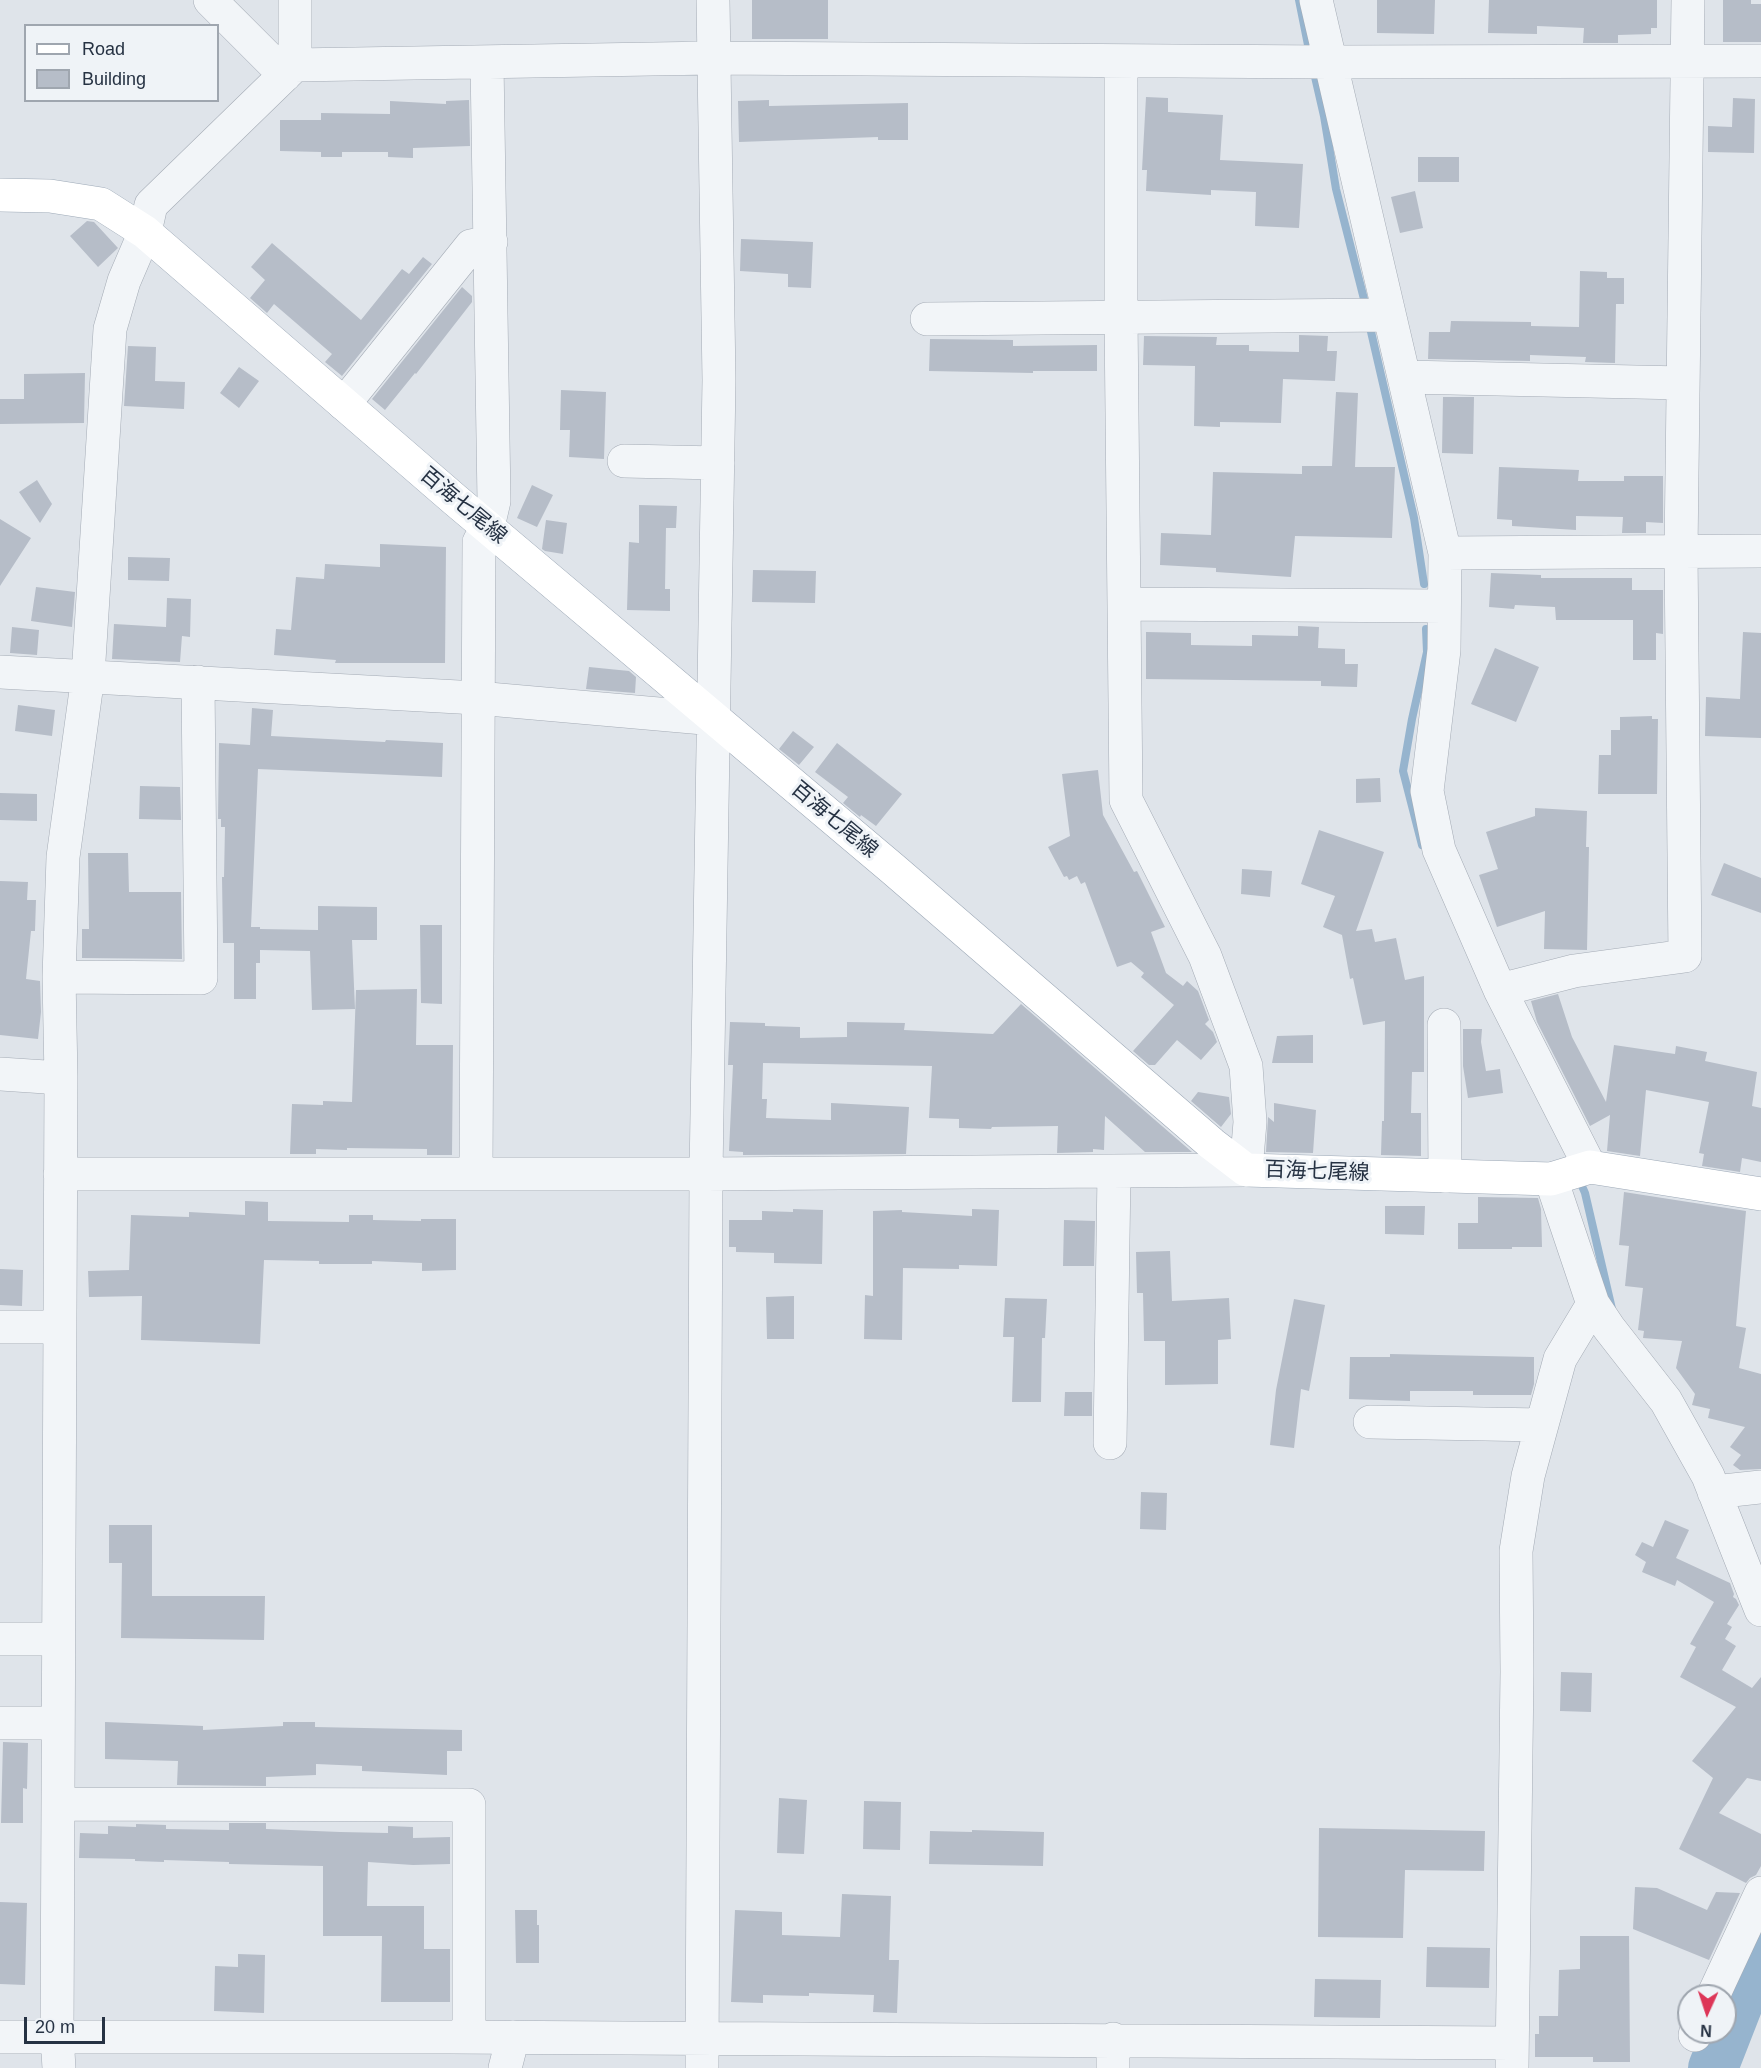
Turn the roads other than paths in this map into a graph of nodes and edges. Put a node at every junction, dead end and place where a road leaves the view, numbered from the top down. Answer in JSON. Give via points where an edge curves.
{"nodes":[{"id":1,"x":210,"y":0,"type":"edge"},
{"id":2,"x":295,"y":0,"type":"edge"},
{"id":3,"x":713,"y":0,"type":"edge"},
{"id":4,"x":1316,"y":0,"type":"edge"},
{"id":5,"x":1688,"y":0,"type":"edge"},
{"id":6,"x":712,"y":58,"type":"junction"},
{"id":7,"x":1121,"y":60,"type":"junction"},
{"id":8,"x":1318,"y":61,"type":"junction"},
{"id":9,"x":1689,"y":61,"type":"junction"},
{"id":10,"x":1761,"y":61,"type":"edge"},
{"id":11,"x":488,"y":62,"type":"junction"},
{"id":12,"x":290,"y":70,"type":"junction"},
{"id":13,"x":0,"y":195,"type":"edge"},
{"id":14,"x":145,"y":232,"type":"junction"},
{"id":15,"x":491,"y":242,"type":"junction"},
{"id":16,"x":1389,"y":315,"type":"junction"},
{"id":17,"x":1121,"y":317,"type":"junction"},
{"id":18,"x":927,"y":319,"type":"dead end"},
{"id":19,"x":1404,"y":377,"type":"junction"},
{"id":20,"x":1683,"y":383,"type":"junction"},
{"id":21,"x":344,"y":404,"type":"junction"},
{"id":22,"x":624,"y":461,"type":"dead end"},
{"id":23,"x":718,"y":463,"type":"junction"},
{"id":24,"x":488,"y":527,"type":"junction"},
{"id":25,"x":1761,"y":551,"type":"edge"},
{"id":26,"x":1681,"y":552,"type":"junction"},
{"id":27,"x":1445,"y":553,"type":"junction"},
{"id":28,"x":1124,"y":604,"type":"junction"},
{"id":29,"x":1444,"y":606,"type":"junction"},
{"id":30,"x":0,"y":672,"type":"edge"},
{"id":31,"x":88,"y":676,"type":"junction"},
{"id":32,"x":198,"y":682,"type":"junction"},
{"id":33,"x":477,"y":698,"type":"junction"},
{"id":34,"x":715,"y":719,"type":"junction"},
{"id":35,"x":59,"y":977,"type":"junction"},
{"id":36,"x":1500,"y":990,"type":"junction"},
{"id":37,"x":1444,"y":1025,"type":"dead end"},
{"id":38,"x":0,"y":1074,"type":"edge"},
{"id":39,"x":61,"y":1078,"type":"junction"},
{"id":40,"x":1245,"y":1170,"type":"junction"},
{"id":41,"x":1113,"y":1172,"type":"junction"},
{"id":42,"x":1572,"y":1173,"type":"junction"},
{"id":43,"x":60,"y":1174,"type":"junction"},
{"id":44,"x":476,"y":1174,"type":"junction"},
{"id":45,"x":706,"y":1174,"type":"junction"},
{"id":46,"x":1444,"y":1176,"type":"junction"},
{"id":47,"x":1761,"y":1194,"type":"edge"},
{"id":48,"x":1593,"y":1304,"type":"junction"},
{"id":49,"x":0,"y":1327,"type":"edge"},
{"id":50,"x":59,"y":1327,"type":"junction"},
{"id":51,"x":1370,"y":1422,"type":"dead end"},
{"id":52,"x":1542,"y":1425,"type":"junction"},
{"id":53,"x":1110,"y":1443,"type":"dead end"},
{"id":54,"x":1761,"y":1487,"type":"edge"},
{"id":55,"x":1714,"y":1492,"type":"junction"},
{"id":56,"x":1761,"y":1610,"type":"edge"},
{"id":57,"x":0,"y":1639,"type":"edge"},
{"id":58,"x":58,"y":1639,"type":"junction"},
{"id":59,"x":0,"y":1723,"type":"edge"},
{"id":60,"x":58,"y":1723,"type":"junction"},
{"id":61,"x":58,"y":1804,"type":"junction"},
{"id":62,"x":1761,"y":1893,"type":"edge"},
{"id":63,"x":1719,"y":1984,"type":"edge"},
{"id":64,"x":57,"y":2036,"type":"junction"},
{"id":65,"x":0,"y":2037,"type":"edge"},
{"id":66,"x":470,"y":2037,"type":"junction"},
{"id":67,"x":509,"y":2053,"type":"edge"},
{"id":68,"x":703,"y":2054,"type":"edge"},
{"id":69,"x":1113,"y":2054,"type":"edge"},
{"id":70,"x":1511,"y":2055,"type":"edge"},
{"id":71,"x":59,"y":2068,"type":"edge"}],
"edges":[{"from":1,"to":12,"type":"street"},
{"from":2,"to":12,"type":"street"},
{"from":3,"to":6,"type":"street"},
{"from":4,"to":8,"type":"street"},
{"from":5,"to":9,"type":"street"},
{"from":6,"to":7,"type":"street"},
{"from":6,"to":11,"type":"street"},
{"from":6,"to":23,"type":"street"},
{"from":7,"to":8,"type":"street"},
{"from":7,"to":17,"type":"street"},
{"from":8,"to":9,"type":"street"},
{"from":8,"to":16,"type":"street"},
{"from":9,"to":10,"type":"street"},
{"from":9,"to":20,"type":"street"},
{"from":11,"to":12,"type":"street"},
{"from":11,"to":15,"type":"street"},
{"from":12,"to":14,"type":"street","via":[[151,206]]},
{"from":13,"to":14,"type":"main road","name":"百海七尾線","via":[[50,196],[101,204]]},
{"from":14,"to":21,"type":"main road","name":"百海七尾線"},
{"from":14,"to":31,"type":"street","via":[[124,281],[110,329]]},
{"from":15,"to":21,"type":"street","via":[[471,246]]},
{"from":15,"to":24,"type":"street","via":[[494,501]]},
{"from":16,"to":17,"type":"street"},
{"from":16,"to":19,"type":"street"},
{"from":17,"to":18,"type":"street"},
{"from":17,"to":28,"type":"street"},
{"from":19,"to":20,"type":"street"},
{"from":19,"to":27,"type":"street"},
{"from":20,"to":26,"type":"street"},
{"from":21,"to":24,"type":"main road","name":"百海七尾線"},
{"from":22,"to":23,"type":"street"},
{"from":23,"to":34,"type":"street"},
{"from":24,"to":33,"type":"street","via":[[478,542]]},
{"from":24,"to":34,"type":"main road","name":"百海七尾線"},
{"from":25,"to":26,"type":"street"},
{"from":26,"to":27,"type":"street"},
{"from":26,"to":36,"type":"street","via":[[1685,956],[1574,971]]},
{"from":27,"to":29,"type":"street"},
{"from":28,"to":29,"type":"street"},
{"from":28,"to":40,"type":"street","via":[[1126,800],[1205,956],[1246,1066],[1250,1122]]},
{"from":29,"to":36,"type":"street","via":[[1444,650],[1427,791],[1439,850]]},
{"from":30,"to":31,"type":"street"},
{"from":31,"to":32,"type":"street"},
{"from":31,"to":35,"type":"street","via":[[63,857]]},
{"from":32,"to":33,"type":"street"},
{"from":32,"to":35,"type":"street","via":[[201,978]]},
{"from":33,"to":34,"type":"street"},
{"from":33,"to":44,"type":"street"},
{"from":34,"to":40,"type":"main road","name":"百海七尾線"},
{"from":34,"to":45,"type":"street"},
{"from":35,"to":39,"type":"street"},
{"from":36,"to":42,"type":"street"},
{"from":37,"to":46,"type":"street"},
{"from":38,"to":39,"type":"street"},
{"from":39,"to":43,"type":"street"},
{"from":40,"to":41,"type":"street"},
{"from":40,"to":46,"type":"main road","name":"百海七尾線"},
{"from":41,"to":45,"type":"street"},
{"from":41,"to":53,"type":"street"},
{"from":42,"to":46,"type":"main road","name":"百海七尾線"},
{"from":42,"to":47,"type":"main road","name":"百海七尾線"},
{"from":42,"to":48,"type":"street"},
{"from":43,"to":44,"type":"street"},
{"from":43,"to":50,"type":"street"},
{"from":44,"to":45,"type":"street"},
{"from":45,"to":68,"type":"street"},
{"from":48,"to":52,"type":"street","via":[[1560,1359]]},
{"from":48,"to":55,"type":"street","via":[[1666,1401]]},
{"from":49,"to":50,"type":"street"},
{"from":50,"to":58,"type":"street"},
{"from":51,"to":52,"type":"street"},
{"from":52,"to":70,"type":"street","via":[[1528,1476],[1516,1551]]},
{"from":54,"to":55,"type":"street"},
{"from":55,"to":56,"type":"street"},
{"from":57,"to":58,"type":"street"},
{"from":58,"to":60,"type":"street"},
{"from":59,"to":60,"type":"street"},
{"from":60,"to":61,"type":"street"},
{"from":61,"to":64,"type":"street"},
{"from":61,"to":66,"type":"street","via":[[469,1805]]},
{"from":62,"to":63,"type":"street"},
{"from":64,"to":65,"type":"street"},
{"from":64,"to":66,"type":"street"},
{"from":64,"to":71,"type":"street"},
{"from":66,"to":67,"type":"street"},
{"from":67,"to":68,"type":"street"},
{"from":68,"to":69,"type":"street"},
{"from":69,"to":70,"type":"street"}]}
